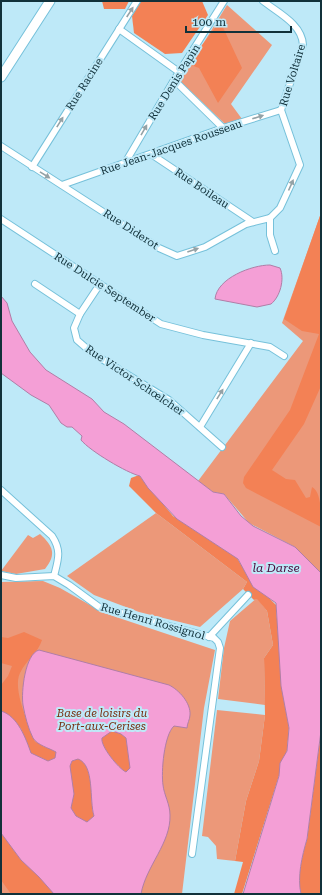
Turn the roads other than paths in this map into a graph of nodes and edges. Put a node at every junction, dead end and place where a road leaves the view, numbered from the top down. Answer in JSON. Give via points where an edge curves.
{"nodes":[{"id":1,"x":50,"y":1,"type":"edge"},
{"id":2,"x":137,"y":1,"type":"edge"},
{"id":3,"x":224,"y":1,"type":"edge"},
{"id":4,"x":263,"y":1,"type":"edge"},
{"id":5,"x":119,"y":29,"type":"junction"},
{"id":6,"x":179,"y":72,"type":"junction"},
{"id":7,"x":1,"y":77,"type":"edge"},
{"id":8,"x":174,"y":80,"type":"junction"},
{"id":9,"x":281,"y":110,"type":"junction"},
{"id":10,"x":223,"y":128,"type":"junction"},
{"id":11,"x":1,"y":146,"type":"edge"},
{"id":12,"x":152,"y":154,"type":"junction"},
{"id":13,"x":125,"y":163,"type":"junction"},
{"id":14,"x":32,"y":167,"type":"junction"},
{"id":15,"x":62,"y":185,"type":"junction"},
{"id":16,"x":1,"y":218,"type":"edge"},
{"id":17,"x":270,"y":218,"type":"junction"},
{"id":18,"x":253,"y":222,"type":"junction"},
{"id":19,"x":275,"y":251,"type":"dead end"},
{"id":20,"x":35,"y":284,"type":"dead end"},
{"id":21,"x":100,"y":284,"type":"junction"},
{"id":22,"x":80,"y":314,"type":"junction"},
{"id":23,"x":251,"y":343,"type":"junction"},
{"id":24,"x":284,"y":356,"type":"dead end"},
{"id":25,"x":200,"y":427,"type":"junction"},
{"id":26,"x":222,"y":447,"type":"dead end"},
{"id":27,"x":1,"y":490,"type":"edge"},
{"id":28,"x":1,"y":575,"type":"edge"},
{"id":29,"x":54,"y":576,"type":"junction"},
{"id":30,"x":248,"y":596,"type":"dead end"},
{"id":31,"x":209,"y":637,"type":"junction"},
{"id":32,"x":192,"y":854,"type":"dead end"}],
"edges":[{"from":1,"to":7,"type":"street"},
{"from":5,"to":2,"type":"street","name":"Rue Racine","one_way":true},
{"from":3,"to":6,"type":"street","name":"Rue Denis Papin"},
{"from":4,"to":9,"type":"street","name":"Rue Voltaire","via":[[297,27],[303,38],[303,45]]},
{"from":5,"to":6,"type":"street"},
{"from":14,"to":5,"type":"street","name":"Rue Racine","one_way":true},
{"from":6,"to":8,"type":"street","name":"Rue Denis Papin"},
{"from":8,"to":10,"type":"street"},
{"from":13,"to":8,"type":"street","name":"Rue Denis Papin","one_way":true},
{"from":10,"to":9,"type":"street","name":"Rue Jean-Jacques Rousseau","one_way":true},
{"from":17,"to":9,"type":"street","name":"Rue Voltaire","one_way":true,"via":[[280,208],[300,165]]},
{"from":10,"to":12,"type":"street","name":"Rue Jean-Jacques Rousseau"},
{"from":11,"to":14,"type":"street","name":"Rue Diderot"},
{"from":12,"to":13,"type":"street","name":"Rue Jean-Jacques Rousseau"},
{"from":12,"to":18,"type":"street","name":"Rue Boileau"},
{"from":13,"to":15,"type":"street","name":"Rue Jean-Jacques Rousseau"},
{"from":14,"to":15,"type":"street","name":"Rue Diderot","one_way":true},
{"from":15,"to":18,"type":"street","name":"Rue Diderot","one_way":true,"via":[[159,248],[177,256],[205,246]]},
{"from":16,"to":21,"type":"street","name":"Rue Dulcie September"},
{"from":17,"to":18,"type":"street","name":"Rue Diderot"},
{"from":17,"to":19,"type":"street","via":[[270,235]]},
{"from":20,"to":22,"type":"street"},
{"from":21,"to":22,"type":"street","name":"Rue Victor Schœlcher"},
{"from":21,"to":23,"type":"street","name":"Rue Dulcie September","via":[[161,324],[203,335]]},
{"from":22,"to":25,"type":"street","name":"Rue Victor Schœlcher","via":[[74,328],[77,340],[92,353],[169,400]]},
{"from":23,"to":24,"type":"street","name":"Rue Dulcie September","via":[[270,347]]},
{"from":25,"to":23,"type":"street","one_way":true},
{"from":25,"to":26,"type":"street","name":"Rue Victor Schœlcher"},
{"from":27,"to":29,"type":"street","via":[[52,536],[58,545],[60,555]]},
{"from":28,"to":29,"type":"street","via":[[16,578]]},
{"from":29,"to":31,"type":"street","name":"Rue Henri Rossignol","via":[[99,607]]},
{"from":30,"to":31,"type":"street"},
{"from":31,"to":32,"type":"street","name":"Rue Henri Rossignol","via":[[214,638],[220,648]]}]}
